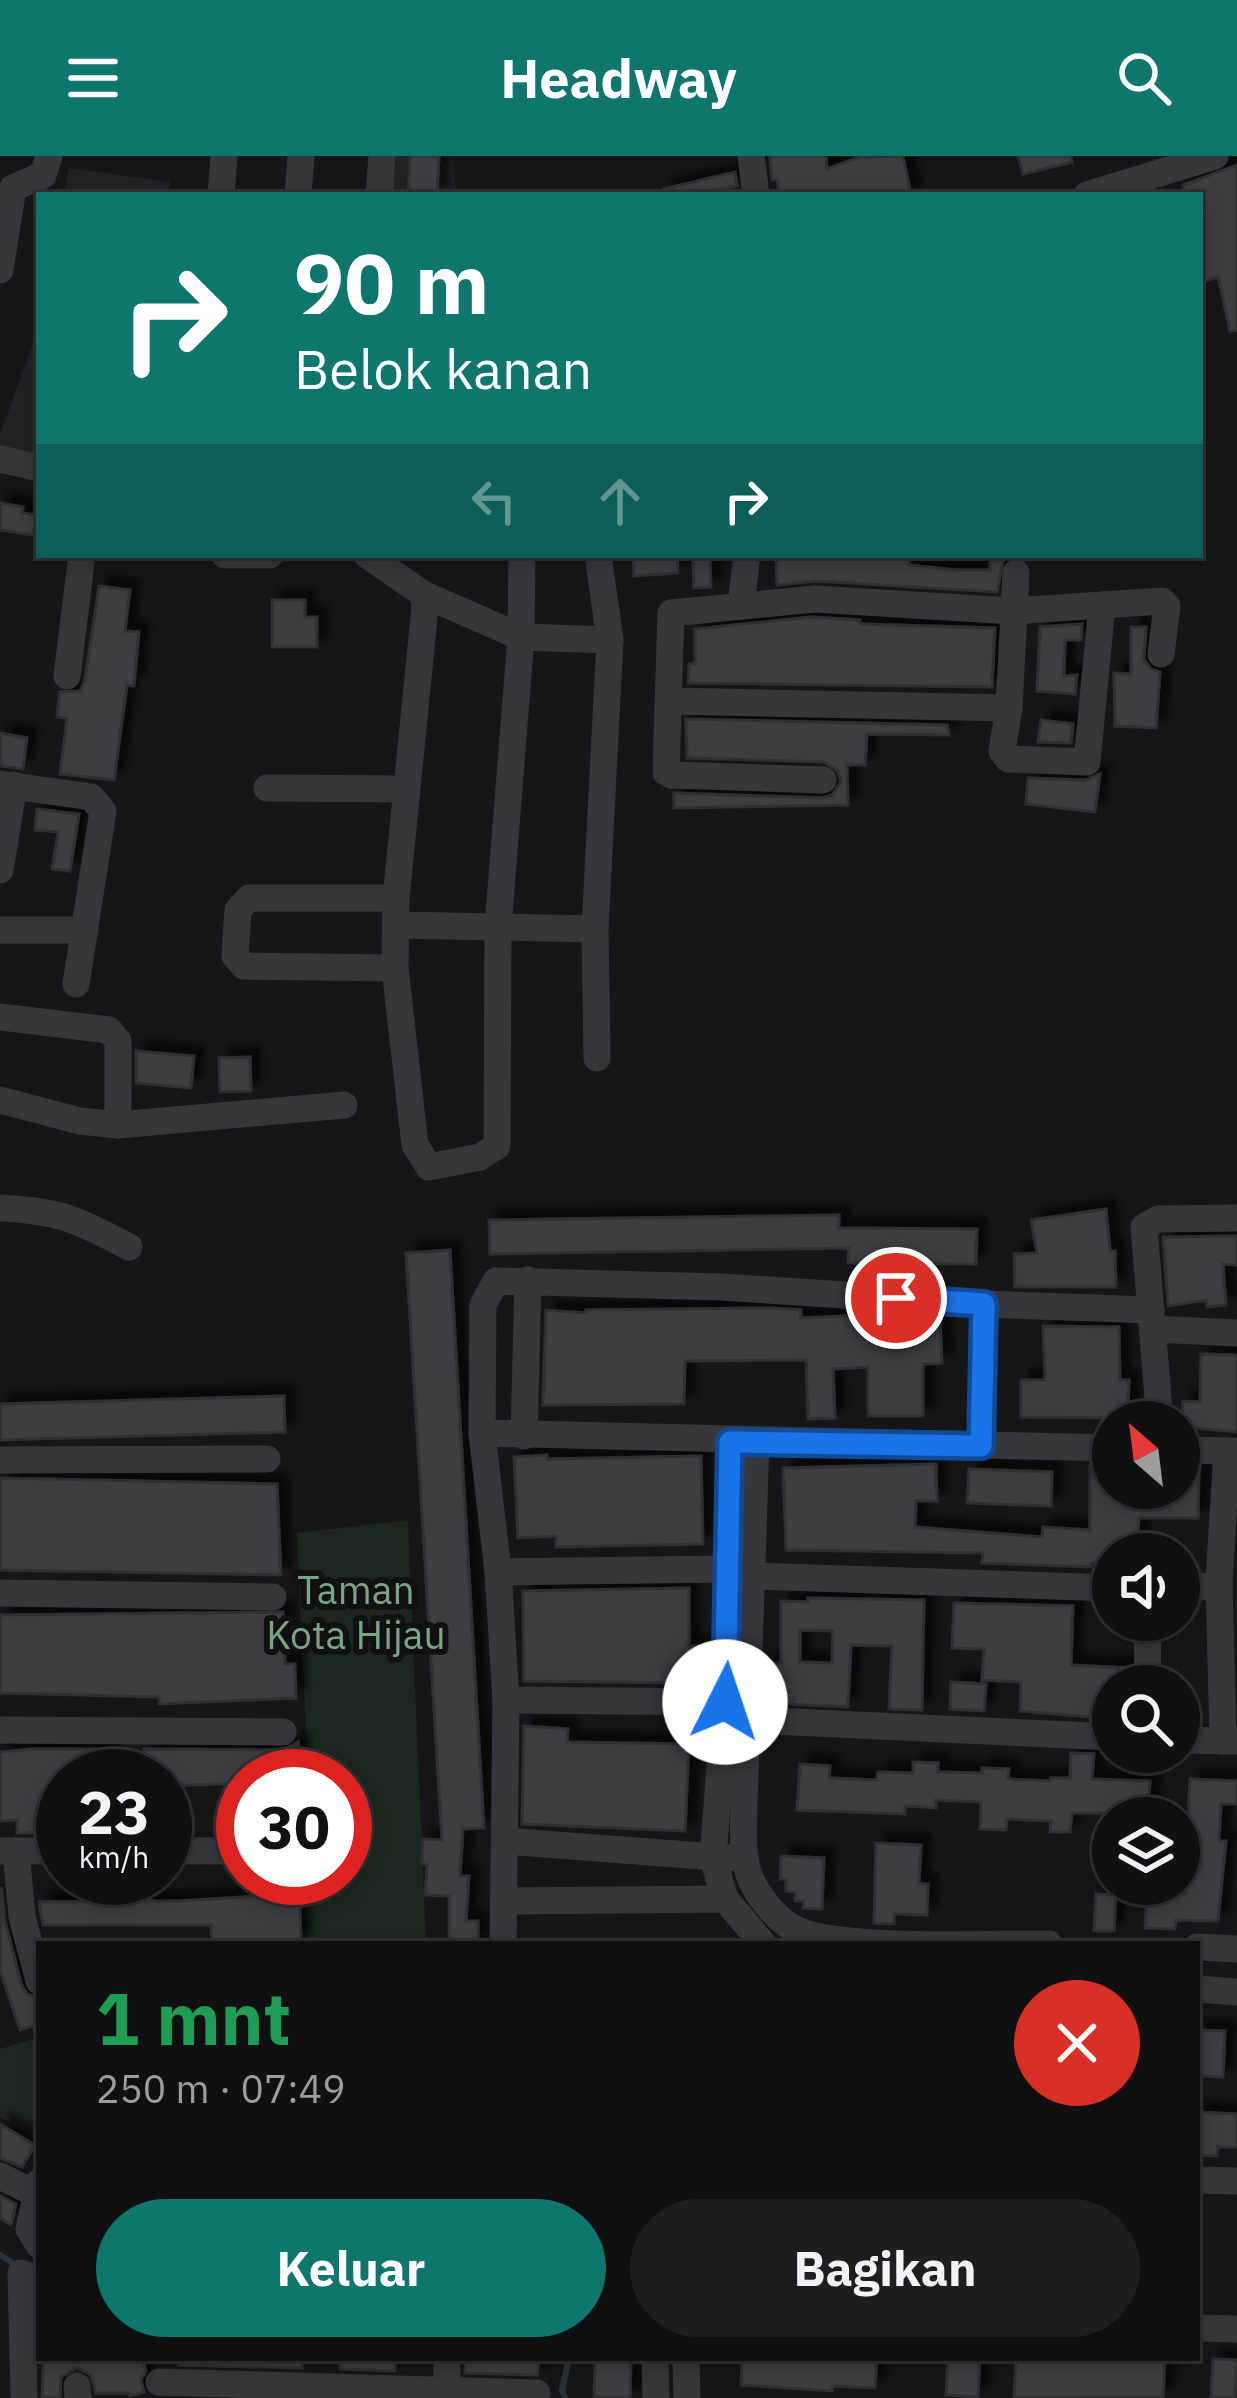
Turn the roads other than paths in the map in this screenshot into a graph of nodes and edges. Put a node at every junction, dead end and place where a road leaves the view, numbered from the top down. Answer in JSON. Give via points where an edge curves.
{"nodes":[{"id":1,"x":50,"y":156,"type":"edge"},
{"id":2,"x":224,"y":156,"type":"edge"},
{"id":3,"x":301,"y":156,"type":"edge"},
{"id":4,"x":382,"y":156,"type":"edge"},
{"id":5,"x":751,"y":156,"type":"edge"},
{"id":6,"x":1215,"y":156,"type":"edge"},
{"id":7,"x":1170,"y":172,"type":"edge"},
{"id":8,"x":221,"y":192,"type":"edge"},
{"id":9,"x":298,"y":192,"type":"edge"},
{"id":10,"x":379,"y":192,"type":"edge"},
{"id":11,"x":756,"y":192,"type":"edge"},
{"id":12,"x":1098,"y":192,"type":"edge"},
{"id":13,"x":0,"y":270,"type":"edge"},
{"id":14,"x":0,"y":458,"type":"edge"},
{"id":15,"x":36,"y":467,"type":"edge"},
{"id":16,"x":82,"y":558,"type":"edge"},
{"id":17,"x":371,"y":558,"type":"edge"},
{"id":18,"x":522,"y":558,"type":"edge"},
{"id":19,"x":598,"y":558,"type":"edge"},
{"id":20,"x":747,"y":558,"type":"edge"},
{"id":21,"x":1016,"y":573,"type":"dead end"},
{"id":22,"x":423,"y":594,"type":"junction"},
{"id":23,"x":741,"y":605,"type":"junction"},
{"id":24,"x":1102,"y":605,"type":"junction"},
{"id":25,"x":1013,"y":611,"type":"junction"},
{"id":26,"x":521,"y":637,"type":"junction"},
{"id":27,"x":610,"y":640,"type":"junction"},
{"id":28,"x":1162,"y":654,"type":"dead end"},
{"id":29,"x":67,"y":676,"type":"dead end"},
{"id":30,"x":669,"y":701,"type":"junction"},
{"id":31,"x":1009,"y":708,"type":"junction"},
{"id":32,"x":823,"y":781,"type":"dead end"},
{"id":33,"x":7,"y":785,"type":"edge"},
{"id":34,"x":267,"y":788,"type":"dead end"},
{"id":35,"x":405,"y":789,"type":"junction"},
{"id":36,"x":0,"y":870,"type":"edge"},
{"id":37,"x":396,"y":911,"type":"junction"},
{"id":38,"x":498,"y":927,"type":"junction"},
{"id":39,"x":595,"y":929,"type":"junction"},
{"id":40,"x":0,"y":930,"type":"edge"},
{"id":41,"x":85,"y":930,"type":"junction"},
{"id":42,"x":395,"y":968,"type":"junction"},
{"id":43,"x":76,"y":985,"type":"dead end"},
{"id":44,"x":0,"y":1017,"type":"edge"},
{"id":45,"x":597,"y":1058,"type":"dead end"},
{"id":46,"x":0,"y":1100,"type":"edge"},
{"id":47,"x":344,"y":1105,"type":"dead end"},
{"id":48,"x":118,"y":1125,"type":"junction"},
{"id":49,"x":0,"y":1208,"type":"edge"},
{"id":50,"x":1237,"y":1218,"type":"edge"},
{"id":51,"x":129,"y":1247,"type":"dead end"},
{"id":52,"x":528,"y":1280,"type":"junction"},
{"id":53,"x":984,"y":1304,"type":"junction"},
{"id":54,"x":1152,"y":1319,"type":"junction"},
{"id":55,"x":1237,"y":1333,"type":"edge"},
{"id":56,"x":1158,"y":1401,"type":"edge"},
{"id":57,"x":482,"y":1433,"type":"junction"},
{"id":58,"x":524,"y":1436,"type":"junction"},
{"id":59,"x":743,"y":1442,"type":"junction"},
{"id":60,"x":981,"y":1446,"type":"junction"},
{"id":61,"x":1092,"y":1448,"type":"edge"},
{"id":62,"x":1200,"y":1450,"type":"edge"},
{"id":63,"x":1232,"y":1451,"type":"edge"},
{"id":64,"x":267,"y":1459,"type":"dead end"},
{"id":65,"x":0,"y":1460,"type":"edge"},
{"id":66,"x":498,"y":1572,"type":"junction"},
{"id":67,"x":740,"y":1573,"type":"junction"},
{"id":68,"x":1219,"y":1581,"type":"junction"},
{"id":69,"x":1092,"y":1587,"type":"edge"},
{"id":70,"x":1200,"y":1587,"type":"edge"},
{"id":71,"x":0,"y":1593,"type":"edge"},
{"id":72,"x":273,"y":1598,"type":"dead end"},
{"id":73,"x":739,"y":1651,"type":"junction"},
{"id":74,"x":506,"y":1700,"type":"junction"},
{"id":75,"x":725,"y":1702,"type":"junction"},
{"id":76,"x":749,"y":1720,"type":"junction"},
{"id":77,"x":0,"y":1730,"type":"edge"},
{"id":78,"x":283,"y":1732,"type":"dead end"},
{"id":79,"x":1092,"y":1736,"type":"edge"},
{"id":80,"x":1200,"y":1740,"type":"edge"},
{"id":81,"x":1230,"y":1741,"type":"edge"},
{"id":82,"x":505,"y":1841,"type":"junction"},
{"id":83,"x":8,"y":1851,"type":"edge"},
{"id":84,"x":745,"y":1857,"type":"junction"},
{"id":85,"x":713,"y":1858,"type":"junction"},
{"id":86,"x":725,"y":1899,"type":"junction"},
{"id":87,"x":504,"y":1900,"type":"junction"},
{"id":88,"x":503,"y":1941,"type":"edge"},
{"id":89,"x":761,"y":1941,"type":"edge"},
{"id":90,"x":826,"y":1941,"type":"edge"},
{"id":91,"x":1200,"y":1947,"type":"edge"},
{"id":92,"x":1237,"y":1948,"type":"edge"},
{"id":93,"x":35,"y":1953,"type":"edge"},
{"id":94,"x":1200,"y":1989,"type":"edge"},
{"id":95,"x":1237,"y":1992,"type":"edge"},
{"id":96,"x":0,"y":2176,"type":"edge"},
{"id":97,"x":1200,"y":2180,"type":"edge"},
{"id":98,"x":1237,"y":2181,"type":"edge"},
{"id":99,"x":36,"y":2187,"type":"edge"},
{"id":100,"x":36,"y":2197,"type":"edge"},
{"id":101,"x":36,"y":2240,"type":"edge"},
{"id":102,"x":20,"y":2272,"type":"edge"},
{"id":103,"x":1200,"y":2328,"type":"edge"},
{"id":104,"x":1237,"y":2330,"type":"edge"},
{"id":105,"x":412,"y":2361,"type":"edge"},
{"id":106,"x":447,"y":2361,"type":"edge"},
{"id":107,"x":655,"y":2361,"type":"edge"},
{"id":108,"x":686,"y":2361,"type":"edge"},
{"id":109,"x":159,"y":2379,"type":"edge"},
{"id":110,"x":447,"y":2388,"type":"junction"},
{"id":111,"x":228,"y":2391,"type":"edge"},
{"id":112,"x":317,"y":2393,"type":"edge"},
{"id":113,"x":414,"y":2393,"type":"edge"},
{"id":114,"x":537,"y":2393,"type":"dead end"},
{"id":115,"x":24,"y":2398,"type":"edge"},
{"id":116,"x":656,"y":2398,"type":"edge"},
{"id":117,"x":687,"y":2398,"type":"edge"}],
"edges":[{"from":1,"to":13,"type":"street","via":[[43,175],[13,188]]},
{"from":2,"to":8,"type":"street"},
{"from":3,"to":9,"type":"street"},
{"from":4,"to":10,"type":"street"},
{"from":5,"to":11,"type":"street"},
{"from":6,"to":7,"type":"street"},
{"from":7,"to":12,"type":"street"},
{"from":14,"to":15,"type":"street"},
{"from":16,"to":29,"type":"street"},
{"from":17,"to":22,"type":"street"},
{"from":18,"to":26,"type":"street"},
{"from":19,"to":27,"type":"street"},
{"from":20,"to":23,"type":"street"},
{"from":21,"to":25,"type":"street"},
{"from":22,"to":26,"type":"street"},
{"from":22,"to":35,"type":"street"},
{"from":23,"to":25,"type":"street","via":[[815,598]]},
{"from":23,"to":30,"type":"street","via":[[671,613]]},
{"from":24,"to":25,"type":"street"},
{"from":24,"to":28,"type":"street","via":[[1166,602]]},
{"from":24,"to":31,"type":"street","via":[[1087,762],[1008,760],[1002,751]]},
{"from":25,"to":31,"type":"street"},
{"from":26,"to":27,"type":"street"},
{"from":26,"to":38,"type":"street"},
{"from":27,"to":39,"type":"street"},
{"from":30,"to":31,"type":"street"},
{"from":30,"to":32,"type":"street","via":[[671,775]]},
{"from":33,"to":36,"type":"street"},
{"from":33,"to":41,"type":"street","via":[[92,797],[103,811]]},
{"from":34,"to":35,"type":"street"},
{"from":35,"to":37,"type":"street"},
{"from":37,"to":38,"type":"street"},
{"from":37,"to":42,"type":"street"},
{"from":37,"to":42,"type":"street","via":[[249,898],[238,910],[236,956],[244,966]]},
{"from":38,"to":39,"type":"street"},
{"from":38,"to":42,"type":"street","via":[[497,1146],[480,1157],[429,1168],[420,1158]]},
{"from":39,"to":45,"type":"street"},
{"from":40,"to":41,"type":"street"},
{"from":41,"to":43,"type":"street"},
{"from":44,"to":48,"type":"street","via":[[115,1034]]},
{"from":46,"to":48,"type":"street"},
{"from":47,"to":48,"type":"street"},
{"from":49,"to":51,"type":"street","via":[[73,1216]]},
{"from":50,"to":54,"type":"street","via":[[1146,1225]]},
{"from":52,"to":53,"type":"street"},
{"from":52,"to":57,"type":"street","via":[[496,1281],[486,1294]]},
{"from":52,"to":58,"type":"street"},
{"from":53,"to":54,"type":"street"},
{"from":53,"to":60,"type":"street"},
{"from":54,"to":55,"type":"street"},
{"from":54,"to":56,"type":"street"},
{"from":57,"to":58,"type":"street"},
{"from":57,"to":66,"type":"street"},
{"from":58,"to":59,"type":"street"},
{"from":59,"to":60,"type":"street"},
{"from":59,"to":67,"type":"street"},
{"from":60,"to":61,"type":"street"},
{"from":62,"to":63,"type":"street"},
{"from":63,"to":68,"type":"street"},
{"from":64,"to":65,"type":"street"},
{"from":66,"to":67,"type":"street"},
{"from":66,"to":74,"type":"street"},
{"from":67,"to":69,"type":"street"},
{"from":67,"to":73,"type":"street"},
{"from":68,"to":70,"type":"street"},
{"from":68,"to":81,"type":"street"},
{"from":71,"to":72,"type":"street"},
{"from":73,"to":75,"type":"street"},
{"from":73,"to":76,"type":"street"},
{"from":74,"to":75,"type":"street"},
{"from":74,"to":82,"type":"street"},
{"from":75,"to":85,"type":"street"},
{"from":76,"to":79,"type":"street"},
{"from":76,"to":84,"type":"street"},
{"from":77,"to":78,"type":"street"},
{"from":80,"to":81,"type":"street"},
{"from":82,"to":85,"type":"street"},
{"from":82,"to":87,"type":"street"},
{"from":83,"to":93,"type":"street"},
{"from":84,"to":85,"type":"street"},
{"from":84,"to":90,"type":"street","via":[[750,1878],[779,1917]]},
{"from":85,"to":86,"type":"street"},
{"from":86,"to":87,"type":"street"},
{"from":86,"to":89,"type":"street"},
{"from":87,"to":88,"type":"street"},
{"from":91,"to":92,"type":"street"},
{"from":94,"to":95,"type":"street"},
{"from":96,"to":99,"type":"street"},
{"from":97,"to":98,"type":"street"},
{"from":100,"to":101,"type":"street","via":[[29,2229]]},
{"from":102,"to":115,"type":"street"},
{"from":103,"to":104,"type":"street"},
{"from":105,"to":113,"type":"street"},
{"from":106,"to":110,"type":"street"},
{"from":107,"to":116,"type":"street"},
{"from":108,"to":117,"type":"street"},
{"from":109,"to":111,"type":"street"},
{"from":110,"to":113,"type":"street"},
{"from":110,"to":114,"type":"street"},
{"from":111,"to":112,"type":"street"},
{"from":112,"to":113,"type":"street"}]}
